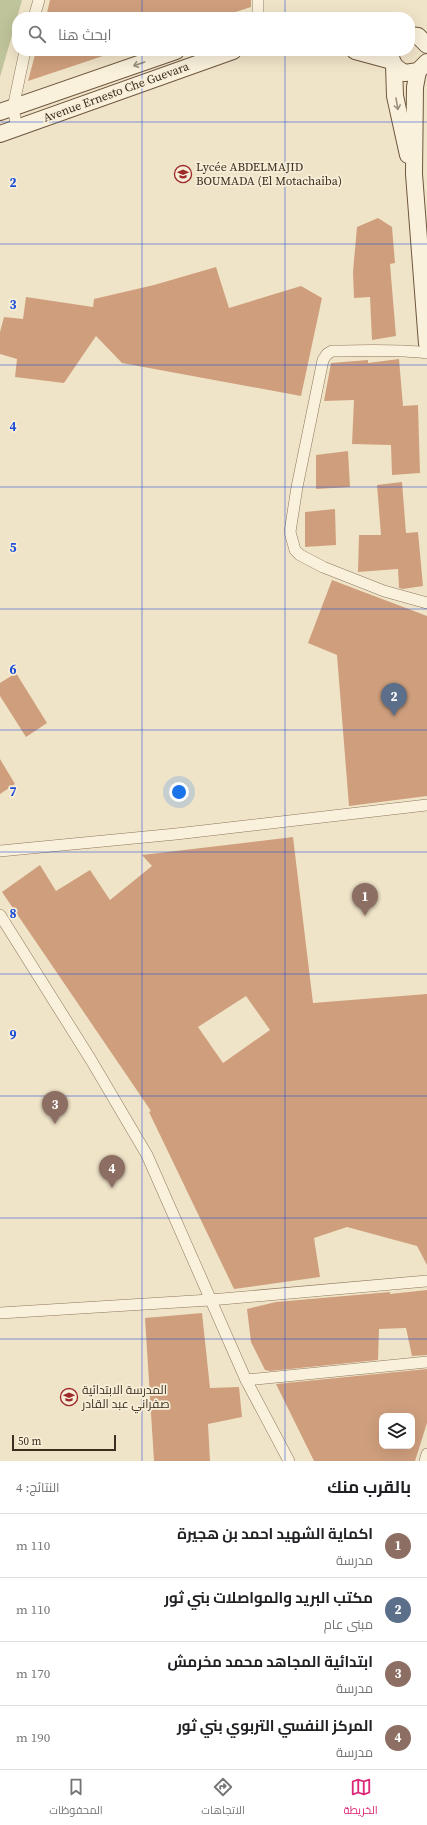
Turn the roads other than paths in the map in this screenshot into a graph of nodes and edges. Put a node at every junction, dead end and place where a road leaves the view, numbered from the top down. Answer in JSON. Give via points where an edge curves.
{"nodes":[{"id":1,"x":38,"y":0,"type":"edge"},
{"id":2,"x":258,"y":0,"type":"edge"},
{"id":3,"x":35,"y":12,"type":"edge"},
{"id":4,"x":258,"y":12,"type":"edge"},
{"id":5,"x":23,"y":56,"type":"edge"},
{"id":6,"x":162,"y":56,"type":"edge"},
{"id":7,"x":219,"y":56,"type":"edge"},
{"id":8,"x":378,"y":56,"type":"edge"},
{"id":9,"x":392,"y":59,"type":"edge"},
{"id":10,"x":422,"y":70,"type":"edge"},
{"id":11,"x":6,"y":110,"type":"edge"},
{"id":12,"x":17,"y":128,"type":"junction"},
{"id":13,"x":0,"y":134,"type":"edge"},
{"id":14,"x":414,"y":174,"type":"junction"},
{"id":15,"x":427,"y":344,"type":"edge"},
{"id":16,"x":427,"y":353,"type":"edge"},
{"id":17,"x":427,"y":603,"type":"edge"},
{"id":18,"x":427,"y":806,"type":"edge"},
{"id":19,"x":0,"y":852,"type":"edge"},
{"id":20,"x":0,"y":915,"type":"edge"},
{"id":21,"x":427,"y":1281,"type":"edge"},
{"id":22,"x":210,"y":1300,"type":"junction"},
{"id":23,"x":0,"y":1313,"type":"edge"},
{"id":24,"x":427,"y":1362,"type":"edge"},
{"id":25,"x":246,"y":1380,"type":"junction"},
{"id":26,"x":427,"y":1454,"type":"edge"},
{"id":27,"x":289,"y":1461,"type":"edge"},
{"id":28,"x":425,"y":1461,"type":"edge"}],
"edges":[{"from":1,"to":3,"type":"street"},
{"from":2,"to":4,"type":"street"},
{"from":5,"to":11,"type":"street"},
{"from":6,"to":11,"type":"main road","name":"Avenue Ernesto Che Guevara","one_way":true},
{"from":7,"to":12,"type":"main road","name":"Avenue Ernesto Che Guevara"},
{"from":8,"to":9,"type":"main road"},
{"from":9,"to":10,"type":"main road","via":[[405,72]]},
{"from":9,"to":14,"type":"main road","one_way":true,"via":[[398,114]]},
{"from":10,"to":14,"type":"main road"},
{"from":11,"to":12,"type":"street"},
{"from":12,"to":13,"type":"main road","name":"Avenue Ernesto Che Guevara"},
{"from":14,"to":15,"type":"main road"},
{"from":16,"to":17,"type":"street","via":[[368,350],[332,351],[327,354],[323,360],[290,532],[295,550],[323,567],[384,591]]},
{"from":18,"to":19,"type":"street"},
{"from":20,"to":22,"type":"street","via":[[147,1155]]},
{"from":21,"to":22,"type":"street"},
{"from":22,"to":23,"type":"street"},
{"from":22,"to":25,"type":"street"},
{"from":24,"to":25,"type":"street"},
{"from":25,"to":27,"type":"street"},
{"from":26,"to":28,"type":"street"}]}
